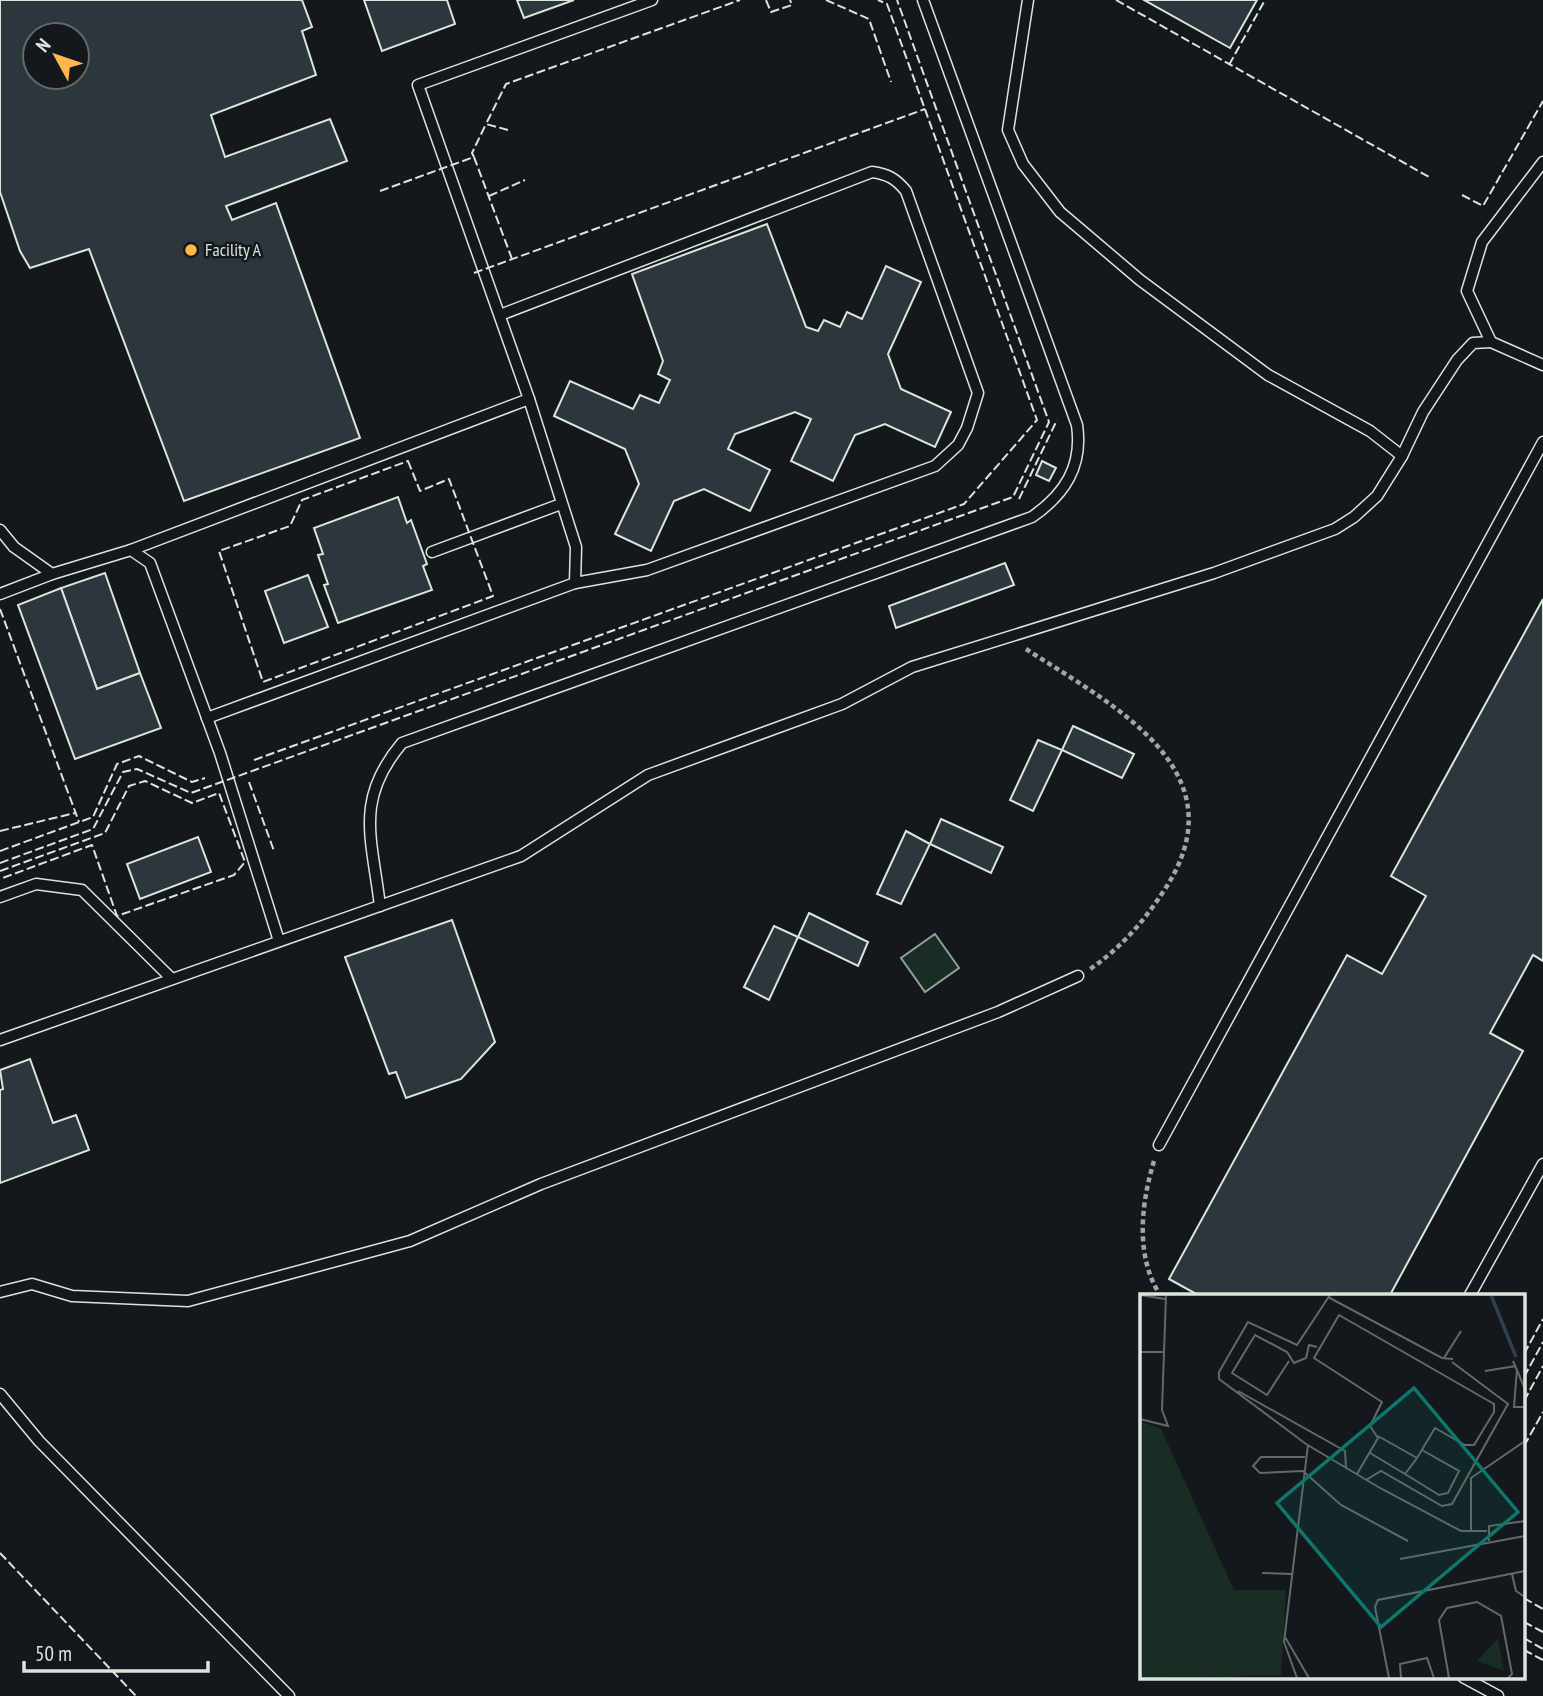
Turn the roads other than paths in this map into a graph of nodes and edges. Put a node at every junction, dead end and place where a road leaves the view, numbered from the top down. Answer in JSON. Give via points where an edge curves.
{"nodes":[{"id":1,"x":652,"y":0,"type":"edge"},
{"id":2,"x":923,"y":0,"type":"edge"},
{"id":3,"x":1028,"y":0,"type":"edge"},
{"id":4,"x":1543,"y":162,"type":"edge"},
{"id":5,"x":500,"y":315,"type":"junction"},
{"id":6,"x":1491,"y":342,"type":"junction"},
{"id":7,"x":1543,"y":365,"type":"edge"},
{"id":8,"x":528,"y":399,"type":"junction"},
{"id":9,"x":1543,"y":442,"type":"edge"},
{"id":10,"x":1402,"y":456,"type":"junction"},
{"id":11,"x":561,"y":503,"type":"junction"},
{"id":12,"x":0,"y":530,"type":"edge"},
{"id":13,"x":131,"y":550,"type":"junction"},
{"id":14,"x":432,"y":552,"type":"dead end"},
{"id":15,"x":52,"y":574,"type":"junction"},
{"id":16,"x":575,"y":583,"type":"junction"},
{"id":17,"x":0,"y":594,"type":"edge"},
{"id":18,"x":207,"y":718,"type":"junction"},
{"id":19,"x":0,"y":897,"type":"edge"},
{"id":20,"x":380,"y":906,"type":"junction"},
{"id":21,"x":279,"y":941,"type":"junction"},
{"id":22,"x":1078,"y":976,"type":"road end"},
{"id":23,"x":172,"y":979,"type":"junction"},
{"id":24,"x":0,"y":1040,"type":"edge"},
{"id":25,"x":1159,"y":1145,"type":"road end"},
{"id":26,"x":1543,"y":1164,"type":"edge"},
{"id":27,"x":0,"y":1292,"type":"edge"},
{"id":28,"x":1471,"y":1294,"type":"edge"},
{"id":29,"x":0,"y":1394,"type":"edge"},
{"id":30,"x":1465,"y":1678,"type":"edge"},
{"id":31,"x":289,"y":1696,"type":"edge"},
{"id":32,"x":1499,"y":1696,"type":"edge"}],
"edges":[{"from":1,"to":5,"type":"lane","via":[[418,85]]},
{"from":2,"to":20,"type":"lane","via":[[1077,425],[1079,451],[1070,479],[1054,501],[1032,517],[402,743],[379,776],[368,808]]},
{"from":3,"to":10,"type":"lane","via":[[1008,130],[1023,164],[1060,212],[1140,280],[1268,375],[1370,431]]},
{"from":4,"to":6,"type":"lane","via":[[1482,242],[1468,291]]},
{"from":5,"to":8,"type":"lane"},
{"from":5,"to":16,"type":"lane","via":[[872,172],[884,173],[906,191],[978,393],[958,445],[935,466],[647,570]]},
{"from":6,"to":7,"type":"lane"},
{"from":6,"to":10,"type":"lane","via":[[1473,343],[1457,359]]},
{"from":8,"to":11,"type":"lane"},
{"from":8,"to":13,"type":"lane"},
{"from":9,"to":25,"type":"lane"},
{"from":10,"to":20,"type":"lane","via":[[1377,496],[1335,529],[1214,573],[912,667],[842,704],[648,775],[521,856]]},
{"from":11,"to":14,"type":"lane"},
{"from":11,"to":16,"type":"lane","via":[[576,547]]},
{"from":12,"to":15,"type":"lane","via":[[14,547]]},
{"from":13,"to":15,"type":"lane"},
{"from":13,"to":18,"type":"lane","via":[[150,563]]},
{"from":15,"to":17,"type":"lane"},
{"from":16,"to":18,"type":"lane"},
{"from":18,"to":21,"type":"lane"},
{"from":19,"to":23,"type":"lane","via":[[36,884],[82,890]]},
{"from":20,"to":21,"type":"lane"},
{"from":21,"to":23,"type":"lane"},
{"from":22,"to":27,"type":"lane","via":[[998,1012],[541,1184],[410,1241],[188,1301],[72,1296],[32,1284]]},
{"from":23,"to":24,"type":"lane"},
{"from":26,"to":28,"type":"lane"},
{"from":29,"to":31,"type":"lane","via":[[39,1441]]},
{"from":30,"to":32,"type":"lane"}]}
